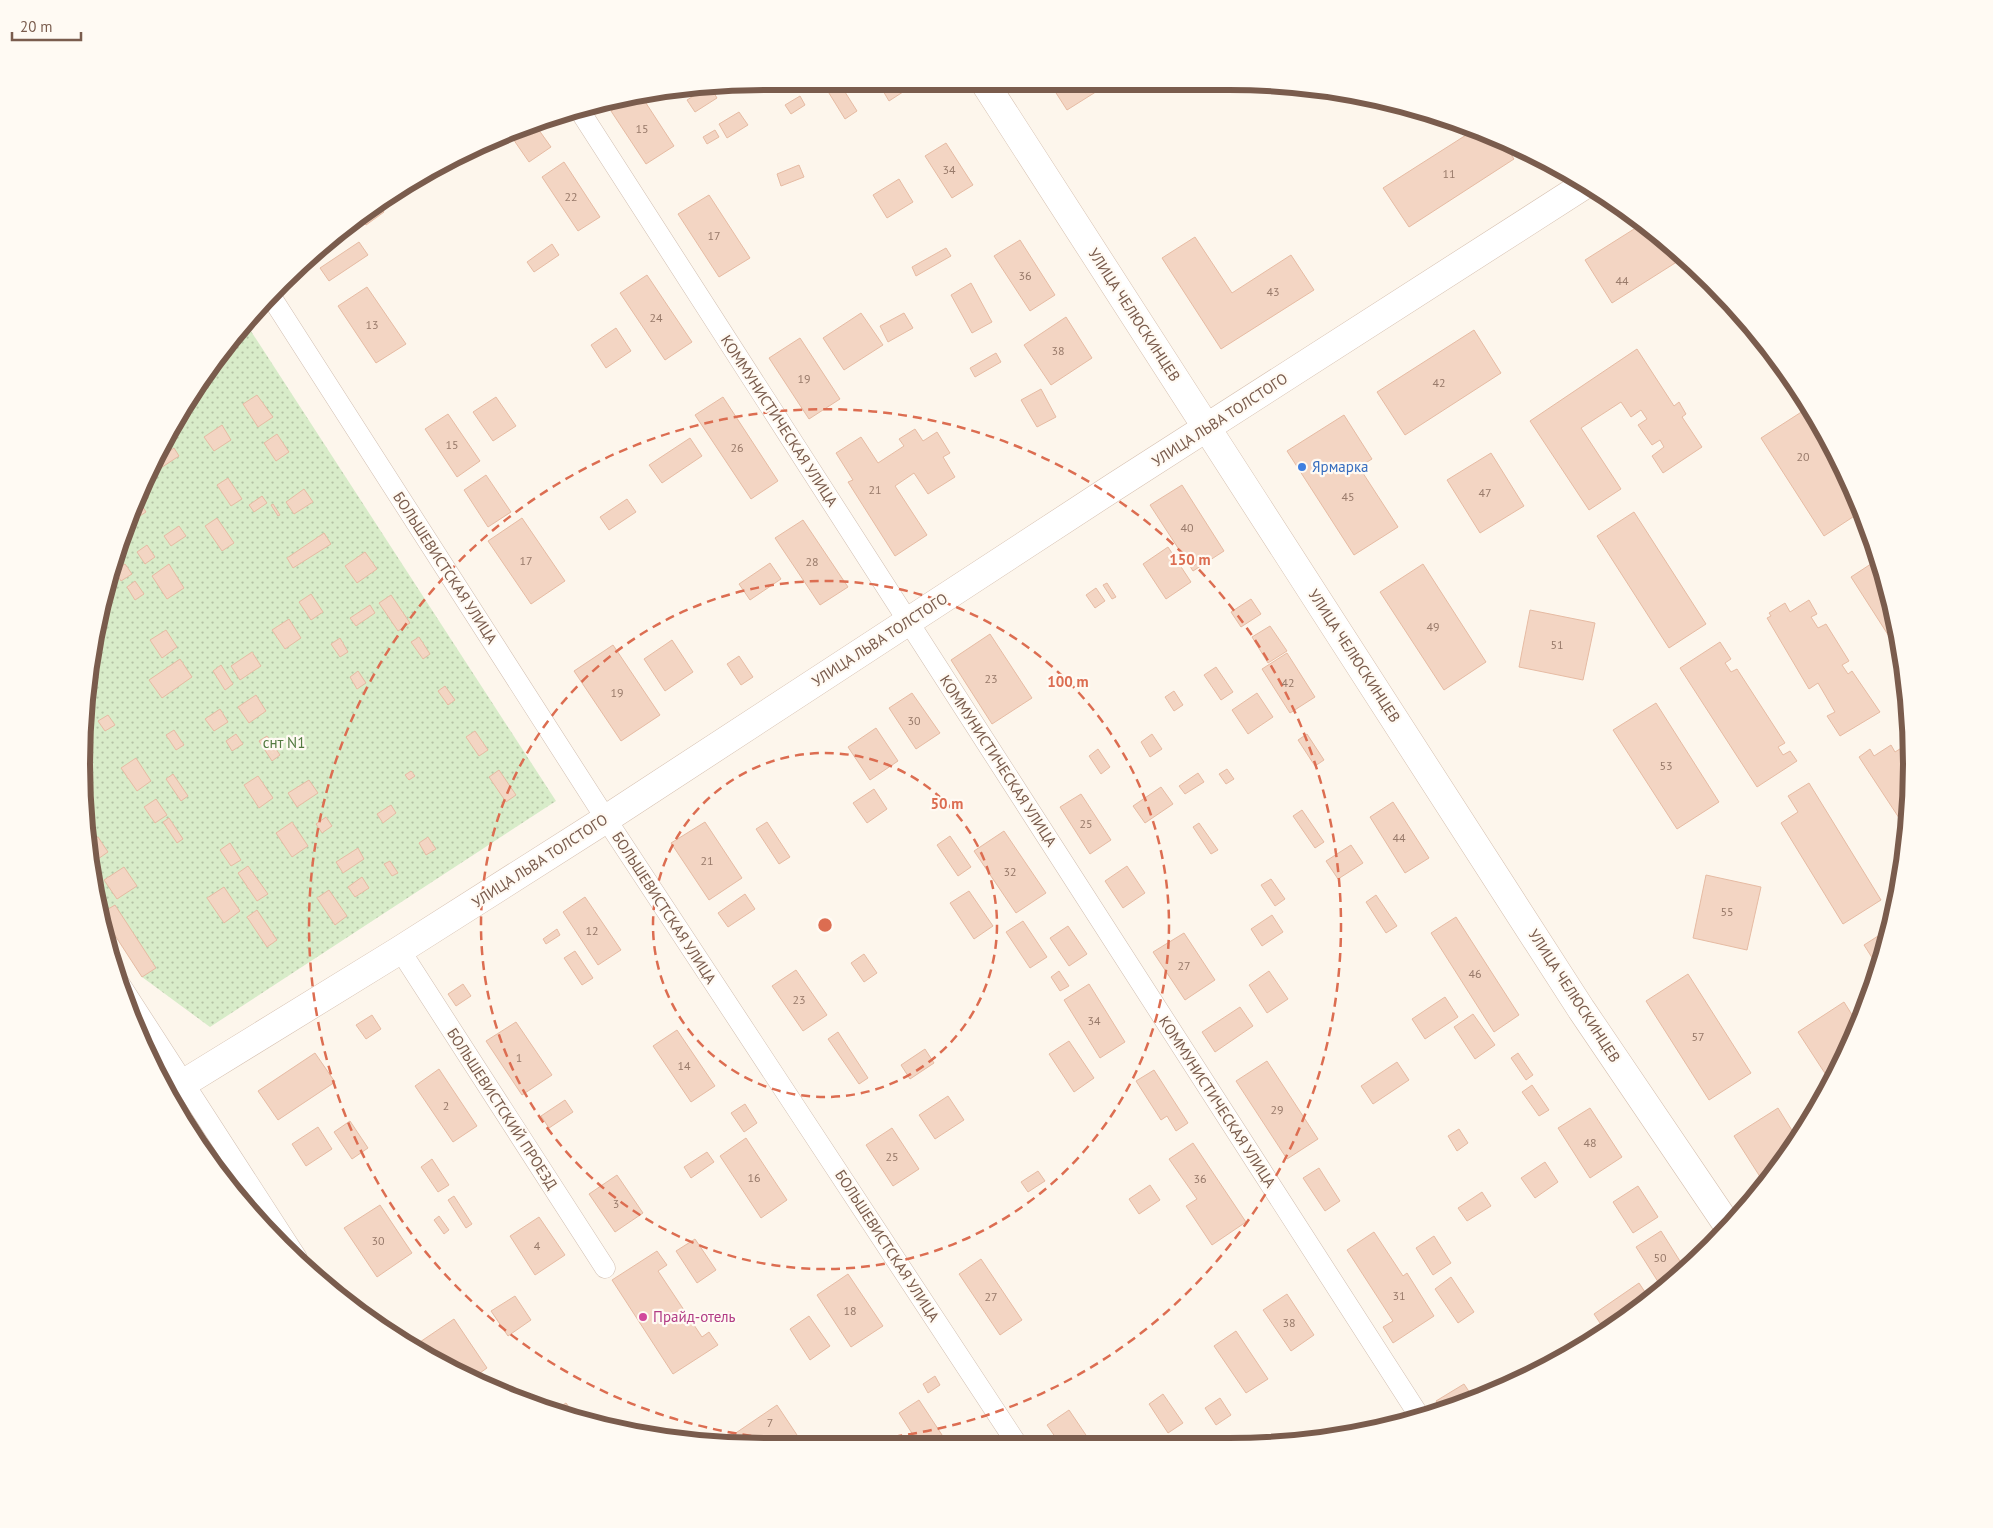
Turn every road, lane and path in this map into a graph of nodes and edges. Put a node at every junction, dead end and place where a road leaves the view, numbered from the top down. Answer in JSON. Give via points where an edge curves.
{"nodes":[{"id":1,"x":989,"y":90,"type":"edge"},
{"id":2,"x":583,"y":115,"type":"edge"},
{"id":3,"x":1579,"y":188,"type":"edge"},
{"id":4,"x":274,"y":302,"type":"edge"},
{"id":5,"x":1207,"y":428,"type":"junction"},
{"id":6,"x":908,"y":621,"type":"junction"},
{"id":7,"x":606,"y":819,"type":"junction"},
{"id":8,"x":400,"y":950,"type":"junction"},
{"id":9,"x":143,"y":1026,"type":"edge"},
{"id":10,"x":177,"y":1087,"type":"edge"},
{"id":11,"x":1724,"y":1221,"type":"edge"},
{"id":12,"x":279,"y":1232,"type":"edge"},
{"id":13,"x":604,"y":1268,"type":"dead end"},
{"id":14,"x":1416,"y":1411,"type":"edge"},
{"id":15,"x":1013,"y":1438,"type":"edge"}],
"edges":[{"from":1,"to":5,"type":"street","name":"УЛИЦА ЧЕЛЮСКИНЦЕВ"},
{"from":2,"to":6,"type":"street","name":"КОММУНИСТИЧЕСКАЯ УЛИЦА"},
{"from":3,"to":5,"type":"street","name":"УЛИЦА ЛЬВА ТОЛСТОГО"},
{"from":4,"to":7,"type":"street","name":"БОЛЬШЕВИСТСКАЯ УЛИЦА"},
{"from":5,"to":6,"type":"street","name":"УЛИЦА ЛЬВА ТОЛСТОГО"},
{"from":5,"to":11,"type":"street","name":"УЛИЦА ЧЕЛЮСКИНЦЕВ","via":[[1581,1009]]},
{"from":6,"to":7,"type":"street","name":"УЛИЦА ЛЬВА ТОЛСТОГО"},
{"from":6,"to":14,"type":"street","name":"КОММУНИСТИЧЕСКАЯ УЛИЦА"},
{"from":7,"to":8,"type":"street","name":"УЛИЦА ЛЬВА ТОЛСТОГО"},
{"from":7,"to":15,"type":"street","name":"БОЛЬШЕВИСТСКАЯ УЛИЦА"},
{"from":8,"to":10,"type":"street","name":"УЛИЦА ЛЬВА ТОЛСТОГО"},
{"from":8,"to":13,"type":"street","name":"БОЛЬШЕВИСТСКИЙ ПРОЕЗД"},
{"from":9,"to":10,"type":"street"},
{"from":10,"to":12,"type":"street"}]}
